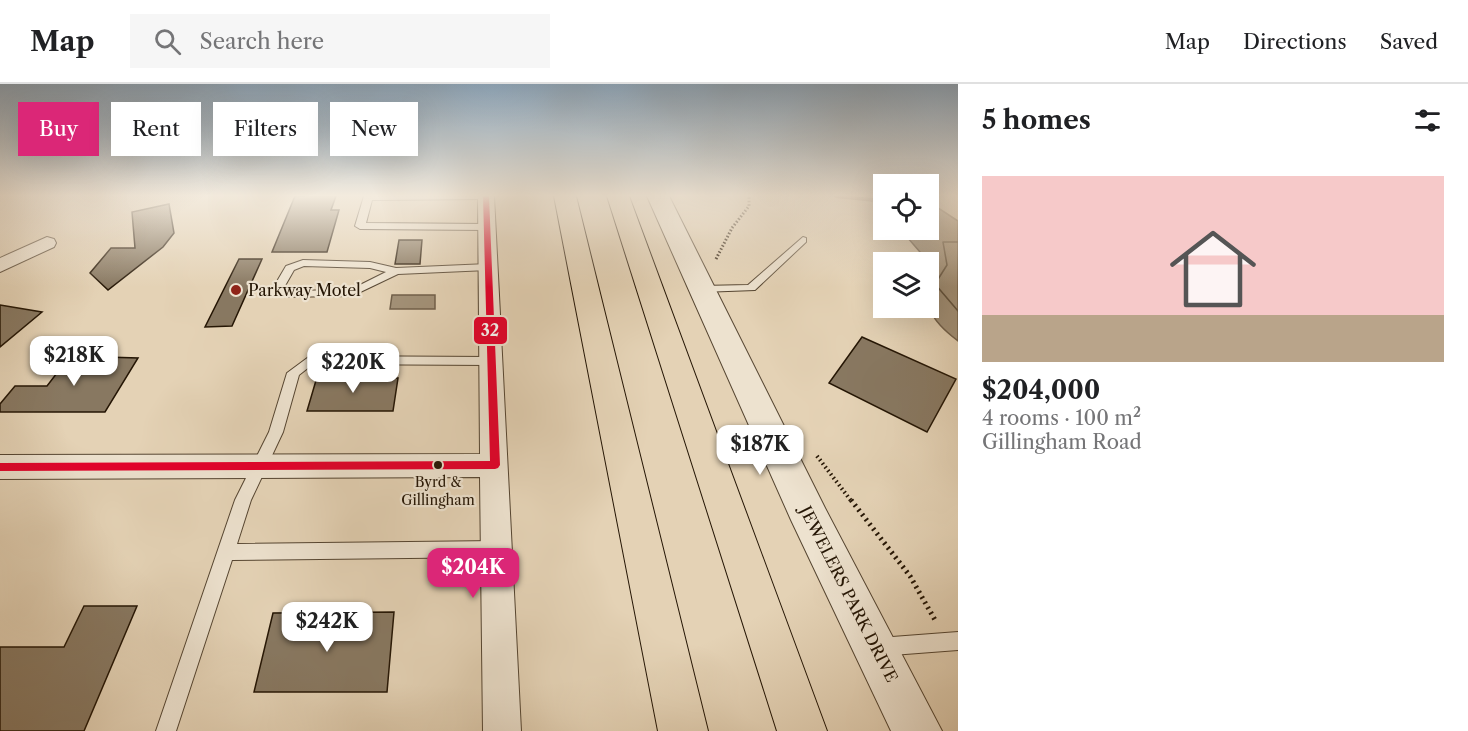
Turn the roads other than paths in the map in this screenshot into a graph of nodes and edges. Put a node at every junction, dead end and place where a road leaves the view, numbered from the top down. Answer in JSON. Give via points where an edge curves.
{"nodes":[{"id":1,"x":385,"y":226,"type":"edge"},
{"id":2,"x":572,"y":226,"type":"edge"},
{"id":3,"x":628,"y":226,"type":"edge"},
{"id":4,"x":676,"y":226,"type":"edge"},
{"id":5,"x":487,"y":227,"type":"joint"},
{"id":6,"x":803,"y":240,"type":"dead end"},
{"id":7,"x":47,"y":243,"type":"dead end"},
{"id":8,"x":0,"y":266,"type":"edge"},
{"id":9,"x":488,"y":267,"type":"junction"},
{"id":10,"x":396,"y":271,"type":"junction"},
{"id":11,"x":712,"y":289,"type":"junction"},
{"id":12,"x":491,"y":360,"type":"junction"},
{"id":13,"x":261,"y":465,"type":"junction"},
{"id":14,"x":495,"y":465,"type":"junction"},
{"id":15,"x":0,"y":467,"type":"edge"},
{"id":16,"x":497,"y":549,"type":"junction"},
{"id":17,"x":225,"y":552,"type":"junction"},
{"id":18,"x":953,"y":641,"type":"edge"},
{"id":19,"x":877,"y":647,"type":"junction"},
{"id":20,"x":166,"y":731,"type":"edge"},
{"id":21,"x":502,"y":731,"type":"edge"},
{"id":22,"x":683,"y":731,"type":"edge"},
{"id":23,"x":802,"y":731,"type":"edge"},
{"id":24,"x":917,"y":731,"type":"edge"}],
"edges":[{"from":1,"to":5,"type":"lane"},
{"from":2,"to":22,"type":"highway"},
{"from":3,"to":23,"type":"highway"},
{"from":4,"to":11,"type":"street","name":"JEWELERS PARK DRIVE"},
{"from":5,"to":9,"type":"street"},
{"from":6,"to":11,"type":"lane","via":[[751,288]]},
{"from":7,"to":8,"type":"street"},
{"from":9,"to":10,"type":"lane"},
{"from":9,"to":12,"type":"street"},
{"from":10,"to":10,"type":"lane","via":[[303,263],[290,268],[275,295],[352,293]]},
{"from":11,"to":19,"type":"street","name":"JEWELERS PARK DRIVE","via":[[811,520]]},
{"from":12,"to":13,"type":"lane","via":[[310,360],[293,373],[276,432]]},
{"from":12,"to":14,"type":"street"},
{"from":13,"to":14,"type":"street"},
{"from":13,"to":15,"type":"street"},
{"from":13,"to":17,"type":"lane","via":[[243,500]]},
{"from":14,"to":16,"type":"street"},
{"from":16,"to":17,"type":"lane"},
{"from":16,"to":21,"type":"street"},
{"from":17,"to":20,"type":"lane"},
{"from":18,"to":19,"type":"lane"},
{"from":19,"to":24,"type":"street","name":"JEWELERS PARK DRIVE"}]}
